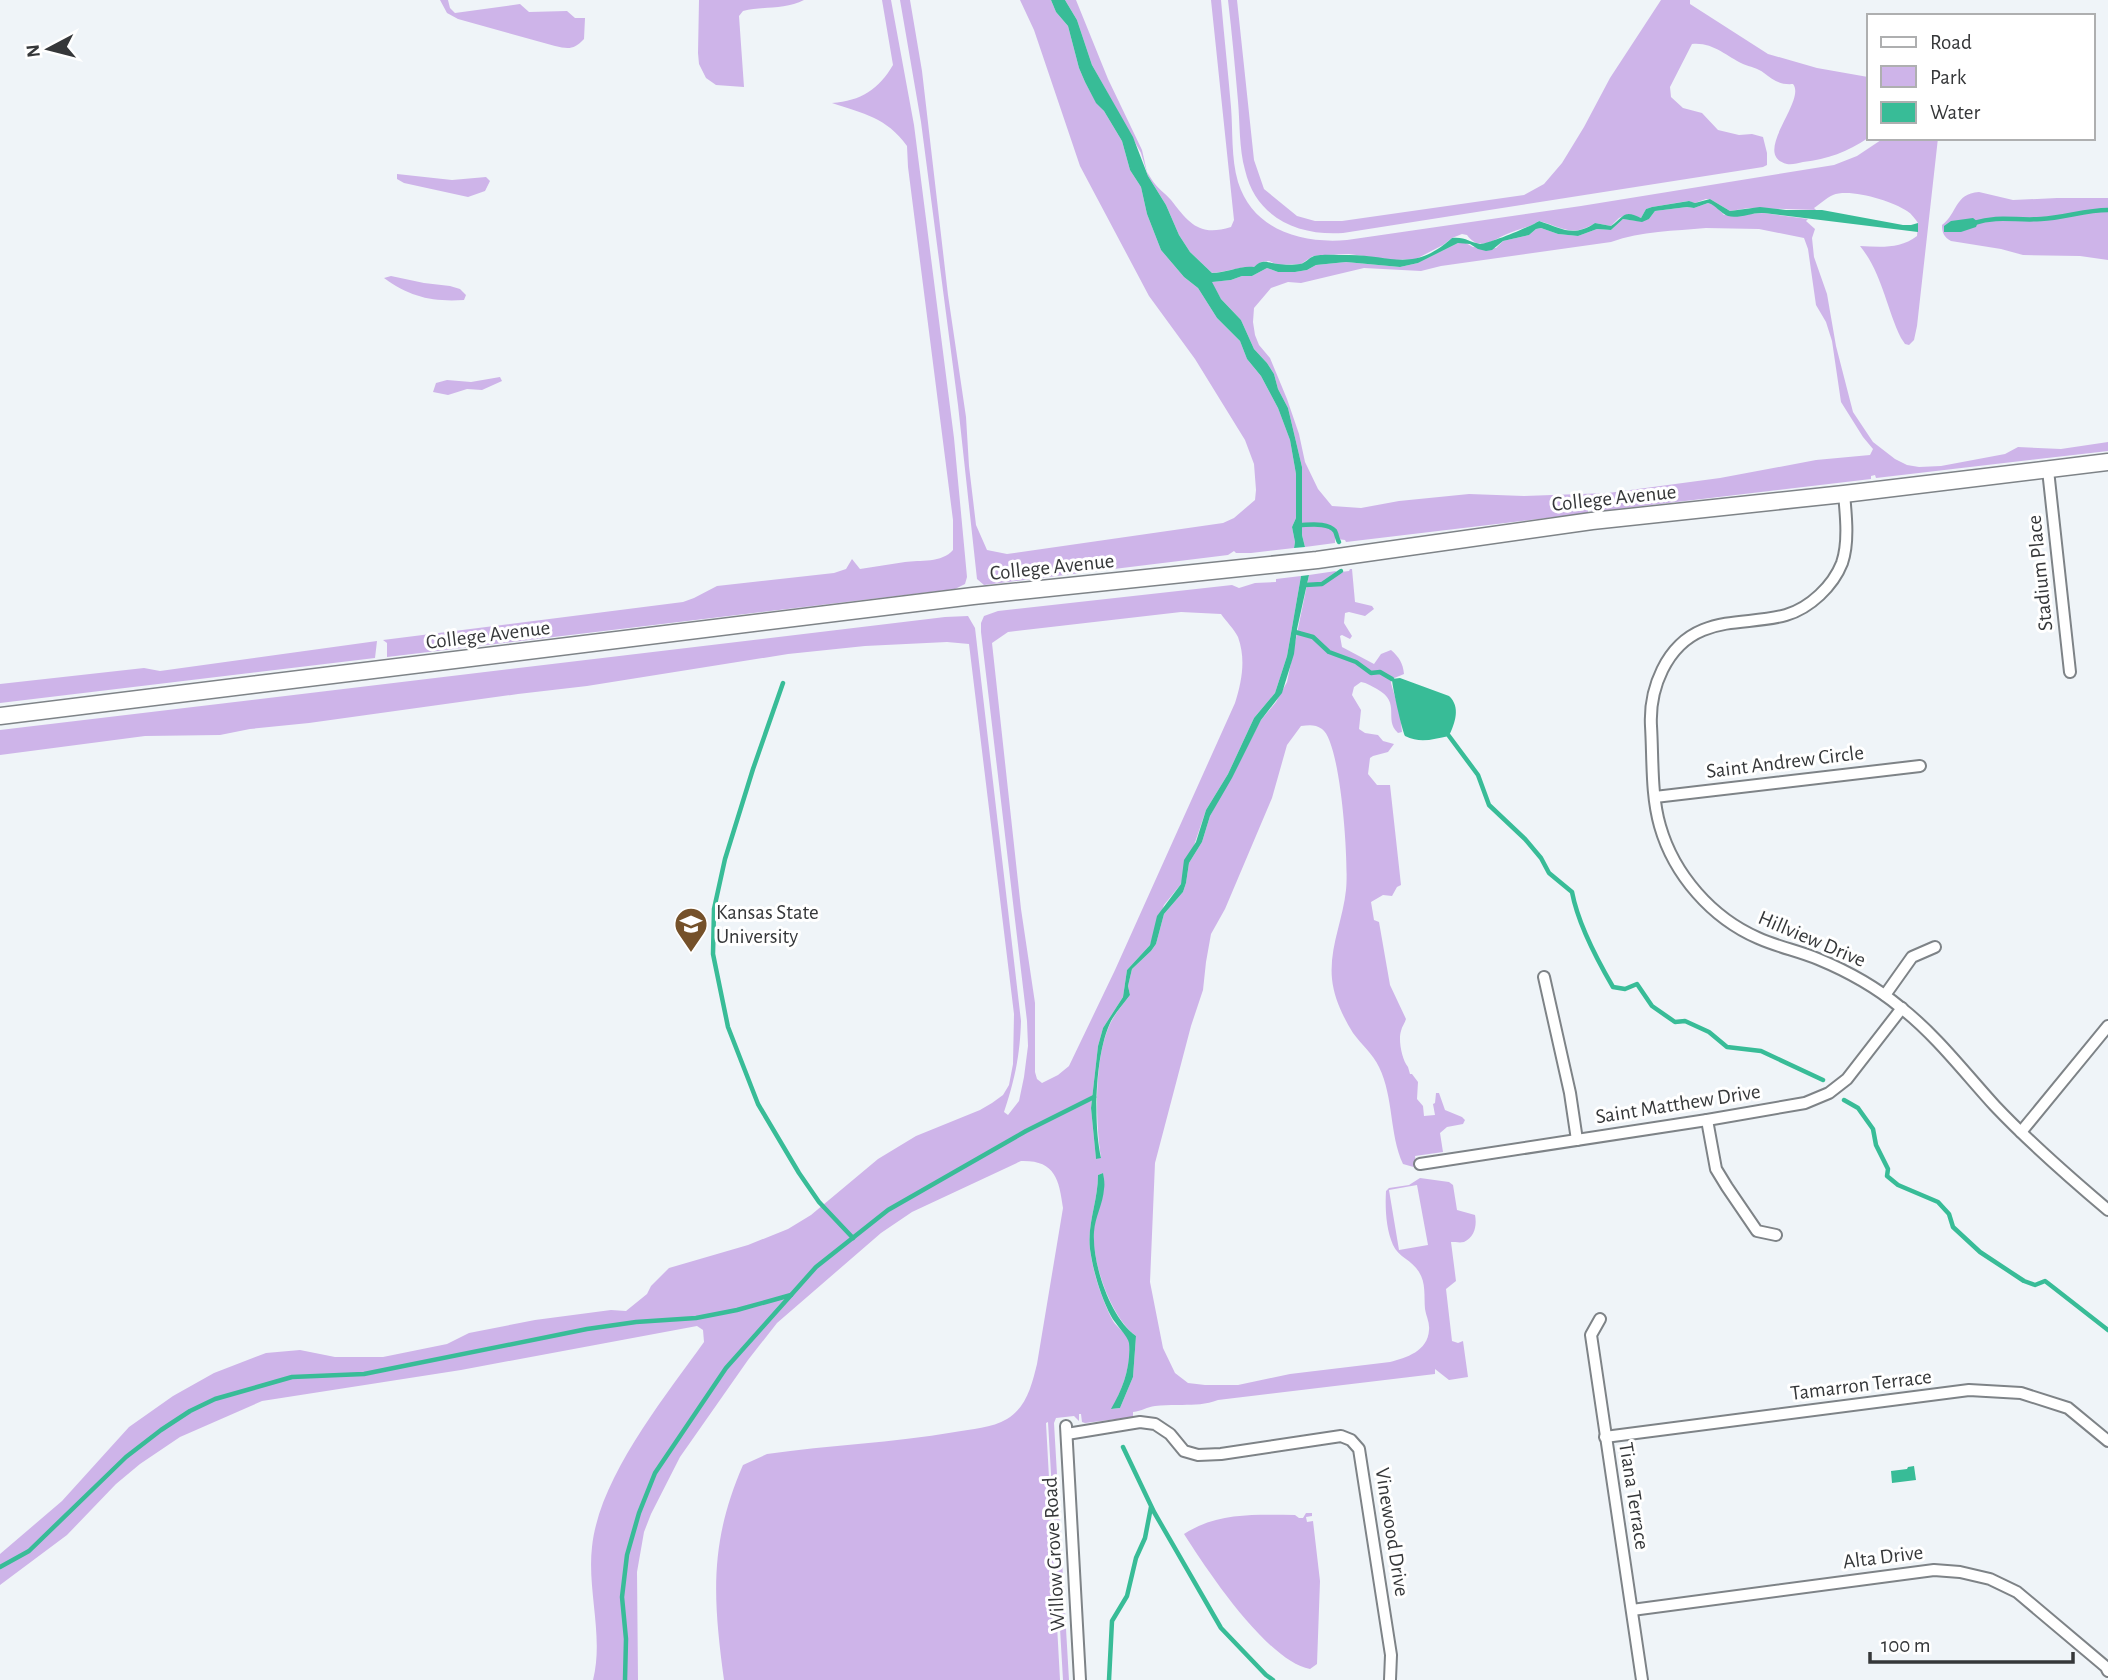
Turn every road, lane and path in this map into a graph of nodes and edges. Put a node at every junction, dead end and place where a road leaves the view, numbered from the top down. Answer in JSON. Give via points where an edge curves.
{"nodes":[{"id":1,"x":2108,"y":463,"type":"edge"},
{"id":2,"x":2048,"y":470,"type":"junction"},
{"id":3,"x":1844,"y":494,"type":"junction"},
{"id":4,"x":2070,"y":672,"type":"dead end"},
{"id":5,"x":0,"y":716,"type":"edge"},
{"id":6,"x":1920,"y":766,"type":"dead end"},
{"id":7,"x":1655,"y":797,"type":"junction"},
{"id":8,"x":1935,"y":947,"type":"dead end"},
{"id":9,"x":1544,"y":977,"type":"dead end"},
{"id":10,"x":1885,"y":995,"type":"junction"},
{"id":11,"x":1902,"y":1008,"type":"junction"},
{"id":12,"x":2108,"y":1026,"type":"edge"},
{"id":13,"x":1707,"y":1120,"type":"junction"},
{"id":14,"x":2021,"y":1132,"type":"junction"},
{"id":15,"x":1577,"y":1140,"type":"junction"},
{"id":16,"x":1420,"y":1164,"type":"dead end"},
{"id":17,"x":2108,"y":1210,"type":"edge"},
{"id":18,"x":1776,"y":1235,"type":"dead end"},
{"id":19,"x":1600,"y":1319,"type":"dead end"},
{"id":20,"x":1066,"y":1430,"type":"joint"},
{"id":21,"x":1605,"y":1437,"type":"junction"},
{"id":22,"x":2108,"y":1441,"type":"edge"},
{"id":23,"x":1632,"y":1610,"type":"junction"},
{"id":24,"x":2108,"y":1671,"type":"edge"},
{"id":25,"x":1080,"y":1680,"type":"edge"},
{"id":26,"x":1390,"y":1680,"type":"edge"},
{"id":27,"x":1642,"y":1680,"type":"edge"}],
"edges":[{"from":1,"to":2,"type":"street","name":"College Avenue"},
{"from":2,"to":3,"type":"street","name":"College Avenue"},
{"from":2,"to":4,"type":"street","name":"Stadium Place"},
{"from":3,"to":5,"type":"street","name":"College Avenue"},
{"from":3,"to":7,"type":"street","name":"Hillview Drive","via":[[1847,524],[1842,562],[1827,588],[1787,615],[1701,631],[1680,643],[1663,668],[1650,716]]},
{"from":6,"to":7,"type":"street","name":"Saint Andrew Circle"},
{"from":7,"to":10,"type":"street","name":"Hillview Drive","via":[[1670,853],[1706,903],[1756,937],[1817,958]]},
{"from":8,"to":10,"type":"street","via":[[1912,957]]},
{"from":9,"to":15,"type":"street"},
{"from":10,"to":11,"type":"street","name":"Hillview Drive"},
{"from":11,"to":13,"type":"street","name":"Saint Matthew Drive","via":[[1847,1079],[1829,1093],[1805,1103]]},
{"from":11,"to":14,"type":"street","name":"Hillview Drive"},
{"from":12,"to":14,"type":"street"},
{"from":13,"to":15,"type":"street","name":"Saint Matthew Drive"},
{"from":13,"to":18,"type":"street","via":[[1716,1169],[1757,1231]]},
{"from":14,"to":17,"type":"street","name":"Hillview Drive"},
{"from":15,"to":16,"type":"street","name":"Saint Matthew Drive"},
{"from":19,"to":21,"type":"street","name":"Tiana Terrace","via":[[1591,1335]]},
{"from":20,"to":25,"type":"street","name":"Willow Grove Road"},
{"from":20,"to":26,"type":"street","name":"Vinewood Drive","via":[[1155,1424],[1184,1451],[1198,1455],[1341,1436],[1351,1440],[1359,1449],[1391,1655]]},
{"from":21,"to":22,"type":"street","name":"Tamarron Terrace","via":[[1969,1390],[2021,1394],[2068,1408]]},
{"from":21,"to":23,"type":"street","name":"Tiana Terrace"},
{"from":23,"to":24,"type":"street","name":"Alta Drive","via":[[1934,1570],[1959,1572],[2017,1592]]},
{"from":23,"to":27,"type":"street","name":"Tiana Terrace"}]}
